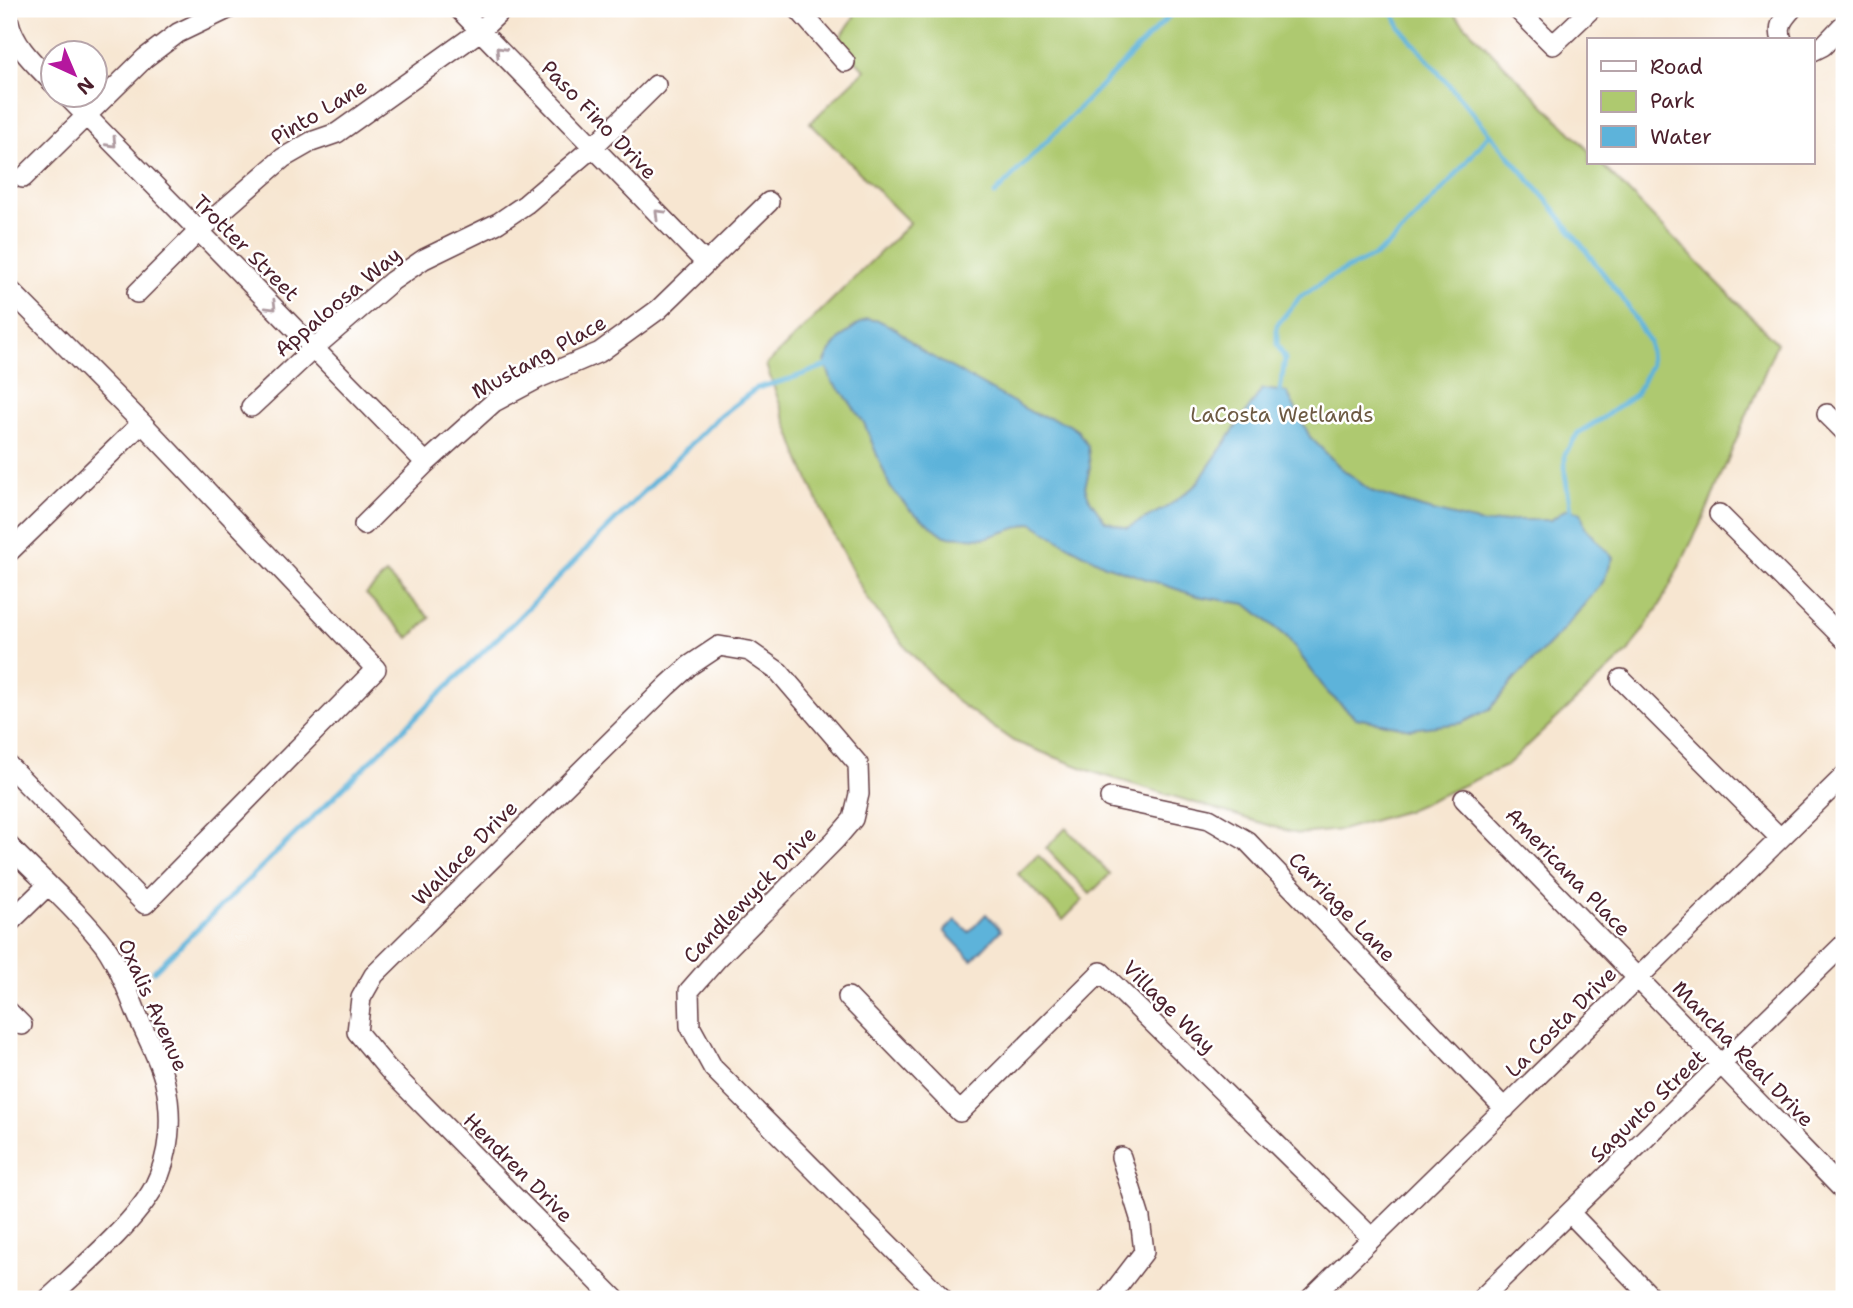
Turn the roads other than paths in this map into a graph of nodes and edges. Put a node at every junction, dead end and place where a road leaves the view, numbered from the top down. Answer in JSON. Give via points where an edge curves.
{"nodes":[{"id":1,"x":228,"y":9,"type":"edge"},
{"id":2,"x":459,"y":9,"type":"edge"},
{"id":3,"x":503,"y":9,"type":"edge"},
{"id":4,"x":798,"y":9,"type":"edge"},
{"id":5,"x":1517,"y":9,"type":"edge"},
{"id":6,"x":1591,"y":9,"type":"edge"},
{"id":7,"x":1792,"y":9,"type":"edge"},
{"id":8,"x":9,"y":22,"type":"edge"},
{"id":9,"x":1844,"y":24,"type":"edge"},
{"id":10,"x":480,"y":31,"type":"junction"},
{"id":11,"x":1781,"y":38,"type":"edge"},
{"id":12,"x":1814,"y":50,"type":"edge"},
{"id":13,"x":845,"y":62,"type":"dead end"},
{"id":14,"x":38,"y":67,"type":"edge"},
{"id":15,"x":656,"y":85,"type":"dead end"},
{"id":16,"x":78,"y":108,"type":"edge"},
{"id":17,"x":87,"y":117,"type":"junction"},
{"id":18,"x":593,"y":147,"type":"junction"},
{"id":19,"x":23,"y":178,"type":"dead end"},
{"id":20,"x":769,"y":202,"type":"dead end"},
{"id":21,"x":198,"y":232,"type":"junction"},
{"id":22,"x":706,"y":263,"type":"junction"},
{"id":23,"x":9,"y":289,"type":"edge"},
{"id":24,"x":137,"y":293,"type":"dead end"},
{"id":25,"x":314,"y":348,"type":"junction"},
{"id":26,"x":251,"y":407,"type":"dead end"},
{"id":27,"x":1827,"y":414,"type":"dead end"},
{"id":28,"x":142,"y":423,"type":"junction"},
{"id":29,"x":1844,"y":431,"type":"edge"},
{"id":30,"x":426,"y":463,"type":"junction"},
{"id":31,"x":1719,"y":514,"type":"dead end"},
{"id":32,"x":364,"y":525,"type":"dead end"},
{"id":33,"x":9,"y":552,"type":"edge"},
{"id":34,"x":1844,"y":639,"type":"edge"},
{"id":35,"x":1621,"y":679,"type":"dead end"},
{"id":36,"x":667,"y":686,"type":"joint"},
{"id":37,"x":9,"y":766,"type":"edge"},
{"id":38,"x":1844,"y":776,"type":"edge"},
{"id":39,"x":1110,"y":798,"type":"dead end"},
{"id":40,"x":1464,"y":799,"type":"dead end"},
{"id":41,"x":1780,"y":838,"type":"junction"},
{"id":42,"x":9,"y":846,"type":"edge"},
{"id":43,"x":47,"y":886,"type":"junction"},
{"id":44,"x":9,"y":923,"type":"edge"},
{"id":45,"x":1844,"y":944,"type":"edge"},
{"id":46,"x":1638,"y":978,"type":"junction"},
{"id":47,"x":848,"y":997,"type":"dead end"},
{"id":48,"x":1722,"y":1066,"type":"junction"},
{"id":49,"x":388,"y":1069,"type":"joint"},
{"id":50,"x":1505,"y":1109,"type":"junction"},
{"id":51,"x":1121,"y":1157,"type":"dead end"},
{"id":52,"x":1844,"y":1191,"type":"edge"},
{"id":53,"x":1570,"y":1214,"type":"junction"},
{"id":54,"x":1372,"y":1238,"type":"junction"},
{"id":55,"x":48,"y":1299,"type":"edge"},
{"id":56,"x":615,"y":1299,"type":"edge"},
{"id":57,"x":943,"y":1299,"type":"edge"},
{"id":58,"x":1108,"y":1299,"type":"edge"},
{"id":59,"x":1310,"y":1299,"type":"edge"},
{"id":60,"x":1481,"y":1299,"type":"edge"},
{"id":61,"x":1653,"y":1299,"type":"edge"}],
"edges":[{"from":1,"to":17,"type":"street","via":[[178,33],[145,58]]},
{"from":2,"to":10,"type":"street","name":"Paso Fino Drive"},
{"from":3,"to":10,"type":"street","name":"Pinto Lane"},
{"from":4,"to":13,"type":"street"},
{"from":5,"to":6,"type":"street","via":[[1553,45]]},
{"from":7,"to":11,"type":"street","via":[[1782,21]]},
{"from":8,"to":14,"type":"street","via":[[12,36]]},
{"from":9,"to":12,"type":"street"},
{"from":18,"to":10,"type":"street","name":"Paso Fino Drive","one_way":true},
{"from":10,"to":21,"type":"street","name":"Pinto Lane","via":[[337,133],[283,158]]},
{"from":15,"to":18,"type":"street","name":"Appaloosa Way"},
{"from":16,"to":17,"type":"street","name":"Trotter Street"},
{"from":17,"to":19,"type":"street"},
{"from":17,"to":21,"type":"street","name":"Trotter Street","one_way":true},
{"from":22,"to":18,"type":"street","name":"Paso Fino Drive","one_way":true},
{"from":18,"to":25,"type":"street","name":"Appaloosa Way","via":[[498,223],[424,259],[392,281]]},
{"from":20,"to":22,"type":"street","name":"Mustang Place"},
{"from":21,"to":24,"type":"street","name":"Pinto Lane"},
{"from":21,"to":25,"type":"street","name":"Trotter Street","one_way":true},
{"from":22,"to":30,"type":"street","name":"Mustang Place","via":[[623,337],[494,402]]},
{"from":23,"to":28,"type":"street"},
{"from":25,"to":26,"type":"street","name":"Appaloosa Way"},
{"from":25,"to":30,"type":"street","name":"Trotter Street"},
{"from":27,"to":29,"type":"street"},
{"from":28,"to":33,"type":"street"},
{"from":28,"to":37,"type":"street","via":[[376,669],[145,904]]},
{"from":30,"to":32,"type":"street","name":"Mustang Place"},
{"from":31,"to":34,"type":"street"},
{"from":35,"to":41,"type":"street"},
{"from":36,"to":49,"type":"street","name":"Wallace Drive","via":[[374,975],[361,998],[357,1032]]},
{"from":36,"to":57,"type":"street","name":"Candlewyck Drive","via":[[719,646],[749,651],[779,672],[858,764],[859,794],[853,819],[689,991],[690,1026],[713,1068]]},
{"from":38,"to":41,"type":"street","name":"La Costa Drive"},
{"from":39,"to":50,"type":"street","name":"Carriage Lane","via":[[1209,819],[1247,841]]},
{"from":40,"to":46,"type":"street","name":"Americana Place"},
{"from":41,"to":46,"type":"street","name":"La Costa Drive"},
{"from":42,"to":43,"type":"street","name":"Oxalis Avenue"},
{"from":43,"to":44,"type":"street"},
{"from":43,"to":55,"type":"street","name":"Oxalis Avenue","via":[[107,949],[165,1082],[169,1126],[162,1170],[141,1206]]},
{"from":45,"to":48,"type":"street","name":"Sagunto Street"},
{"from":46,"to":48,"type":"street","name":"Mancha Real Drive"},
{"from":46,"to":50,"type":"street","name":"La Costa Drive"},
{"from":47,"to":54,"type":"street","name":"Village Way","via":[[960,1112],[1101,972]]},
{"from":48,"to":52,"type":"street","name":"Mancha Real Drive"},
{"from":48,"to":53,"type":"street","name":"Sagunto Street"},
{"from":49,"to":56,"type":"street","name":"Hendren Drive"},
{"from":50,"to":54,"type":"street","name":"La Costa Drive"},
{"from":51,"to":58,"type":"street","via":[[1140,1219],[1144,1252]]},
{"from":53,"to":60,"type":"street","name":"Sagunto Street"},
{"from":53,"to":61,"type":"street"},
{"from":54,"to":59,"type":"street","name":"La Costa Drive"}]}
